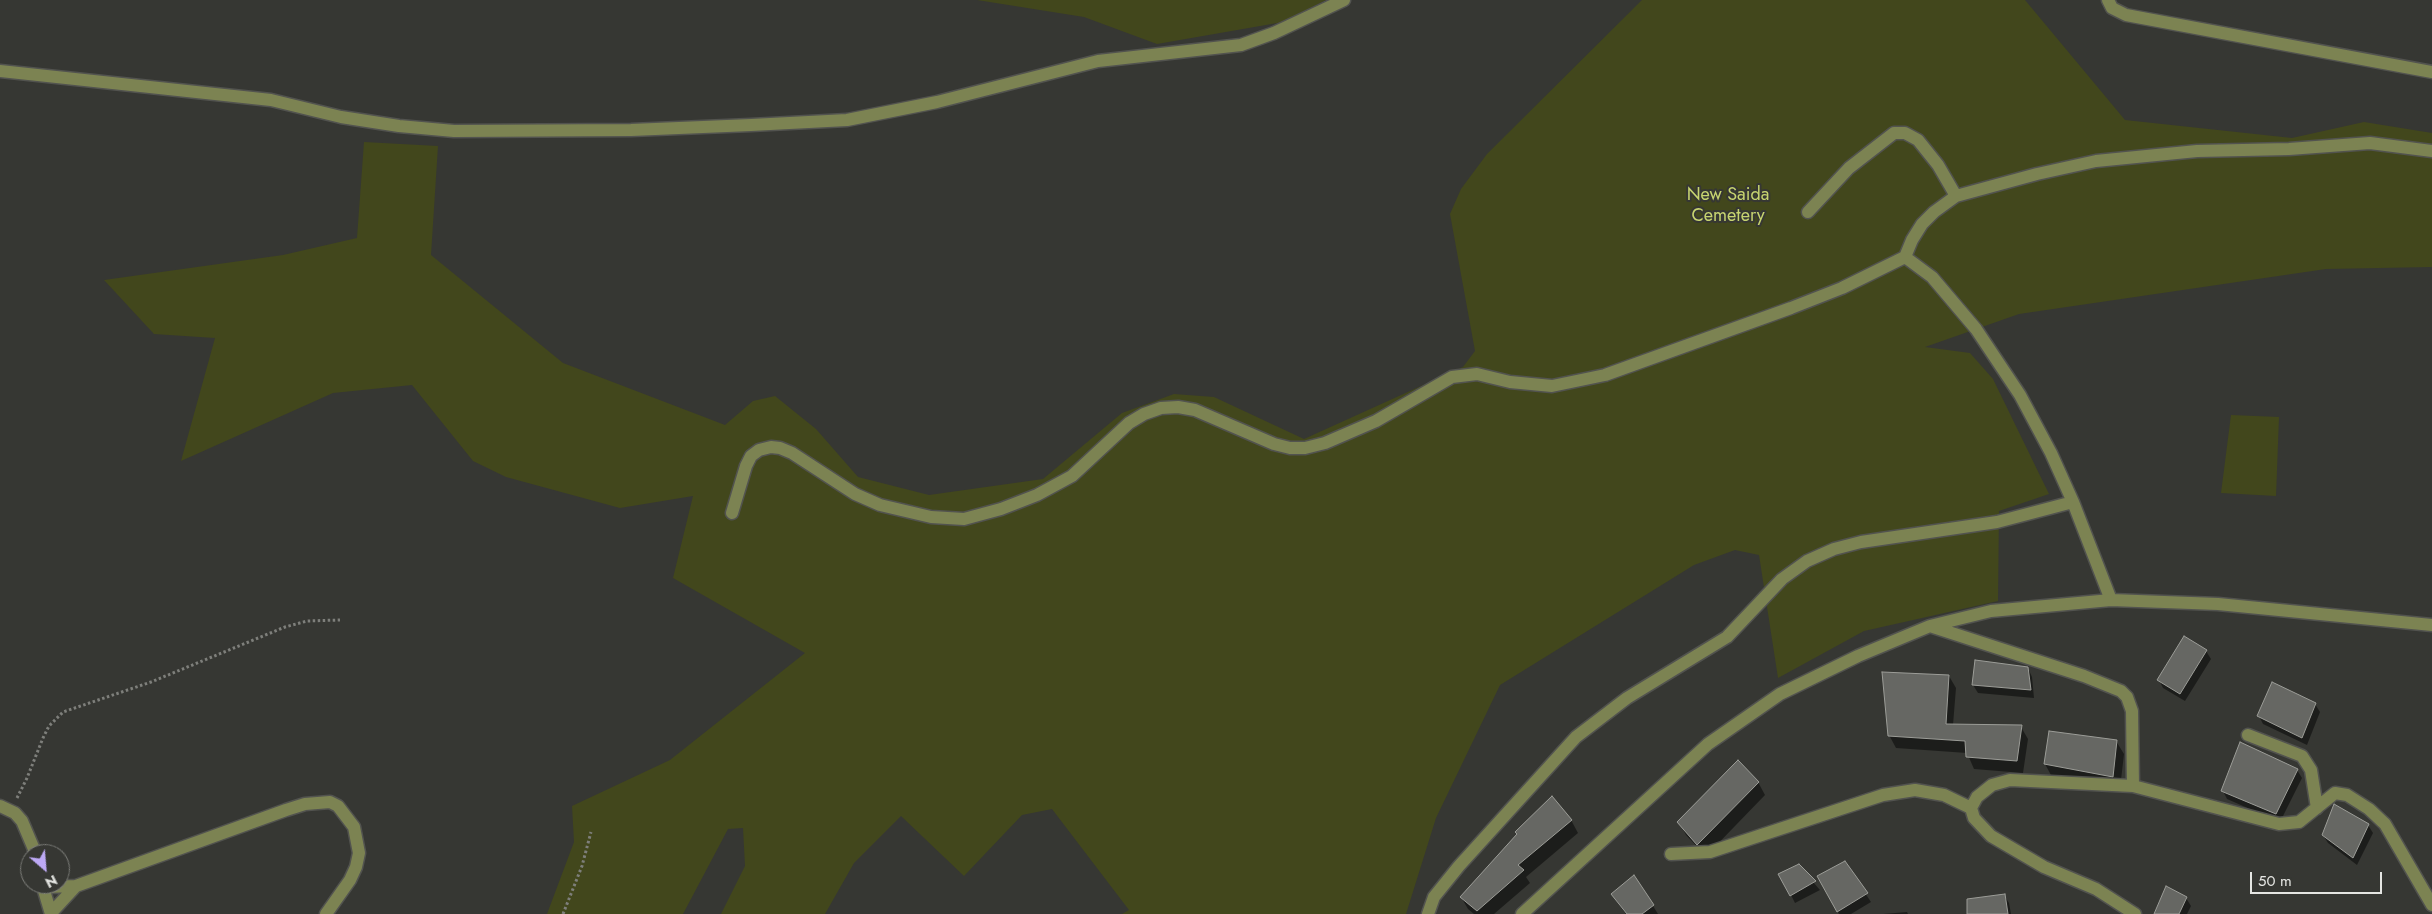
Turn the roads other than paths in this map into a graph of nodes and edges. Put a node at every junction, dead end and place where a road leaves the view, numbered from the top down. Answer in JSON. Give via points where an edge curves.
{"nodes":[{"id":1,"x":1344,"y":0,"type":"edge"},
{"id":2,"x":2108,"y":0,"type":"edge"},
{"id":3,"x":0,"y":71,"type":"edge"},
{"id":4,"x":2432,"y":72,"type":"edge"},
{"id":5,"x":2432,"y":151,"type":"edge"},
{"id":6,"x":1956,"y":196,"type":"junction"},
{"id":7,"x":1808,"y":212,"type":"dead end"},
{"id":8,"x":1905,"y":257,"type":"junction"},
{"id":9,"x":2073,"y":502,"type":"junction"},
{"id":10,"x":732,"y":513,"type":"dead end"},
{"id":11,"x":2111,"y":600,"type":"junction"},
{"id":12,"x":2432,"y":625,"type":"edge"},
{"id":13,"x":1930,"y":626,"type":"junction"},
{"id":14,"x":2248,"y":735,"type":"dead end"},
{"id":15,"x":2133,"y":786,"type":"junction"},
{"id":16,"x":5,"y":808,"type":"edge"},
{"id":17,"x":1971,"y":808,"type":"junction"},
{"id":18,"x":2317,"y":808,"type":"junction"},
{"id":19,"x":32,"y":844,"type":"edge"},
{"id":20,"x":1671,"y":854,"type":"dead end"},
{"id":21,"x":70,"y":886,"type":"edge"},
{"id":22,"x":76,"y":886,"type":"junction"},
{"id":23,"x":45,"y":894,"type":"edge"},
{"id":24,"x":2432,"y":905,"type":"edge"},
{"id":25,"x":51,"y":914,"type":"edge"},
{"id":26,"x":326,"y":914,"type":"edge"},
{"id":27,"x":1428,"y":914,"type":"edge"},
{"id":28,"x":1522,"y":914,"type":"edge"},
{"id":29,"x":2136,"y":914,"type":"edge"}],
"edges":[{"from":1,"to":3,"type":"street","via":[[1241,45],[1098,61],[937,102],[847,120],[751,126],[454,131],[341,117],[271,100]]},
{"from":2,"to":4,"type":"street","via":[[2112,8],[2126,15]]},
{"from":5,"to":6,"type":"street","via":[[2370,143],[2188,152],[2096,161]]},
{"from":6,"to":7,"type":"street","via":[[1923,145],[1905,133],[1894,133],[1849,168]]},
{"from":6,"to":8,"type":"street","via":[[1922,224]]},
{"from":8,"to":9,"type":"street","via":[[1932,277],[1976,329],[2020,396]]},
{"from":8,"to":10,"type":"street","via":[[1842,288],[1605,375],[1552,386],[1510,382],[1476,374],[1452,377],[1376,421],[1326,443],[1305,448],[1274,444],[1195,410],[1161,408],[1129,423],[1072,476],[1037,495],[964,519],[932,517],[880,505],[855,494],[792,453],[771,447],[751,456]]},
{"from":9,"to":11,"type":"street"},
{"from":9,"to":27,"type":"street","via":[[1997,522],[1861,542],[1807,561],[1782,579],[1727,637],[1627,698],[1576,737],[1458,866],[1434,897]]},
{"from":11,"to":12,"type":"street","via":[[2218,604]]},
{"from":11,"to":13,"type":"street","via":[[1991,611]]},
{"from":13,"to":15,"type":"street","via":[[2121,691],[2131,703]]},
{"from":13,"to":28,"type":"street","via":[[1780,694],[1708,744]]},
{"from":14,"to":18,"type":"street","via":[[2302,756],[2311,770]]},
{"from":15,"to":17,"type":"street","via":[[2010,780],[1992,785],[1977,797]]},
{"from":15,"to":18,"type":"street","via":[[2280,824],[2299,822]]},
{"from":16,"to":19,"type":"street","via":[[22,822]]},
{"from":17,"to":20,"type":"street","via":[[1944,795],[1915,790],[1883,795],[1710,852]]},
{"from":17,"to":29,"type":"street","via":[[1974,818],[1991,836]]},
{"from":18,"to":24,"type":"street","via":[[2326,798],[2340,793],[2369,809],[2385,824]]},
{"from":21,"to":22,"type":"street"},
{"from":22,"to":25,"type":"street"},
{"from":22,"to":26,"type":"street","via":[[286,810],[305,804],[330,802],[338,806],[354,827],[359,853],[350,880]]},
{"from":23,"to":25,"type":"street"}]}
